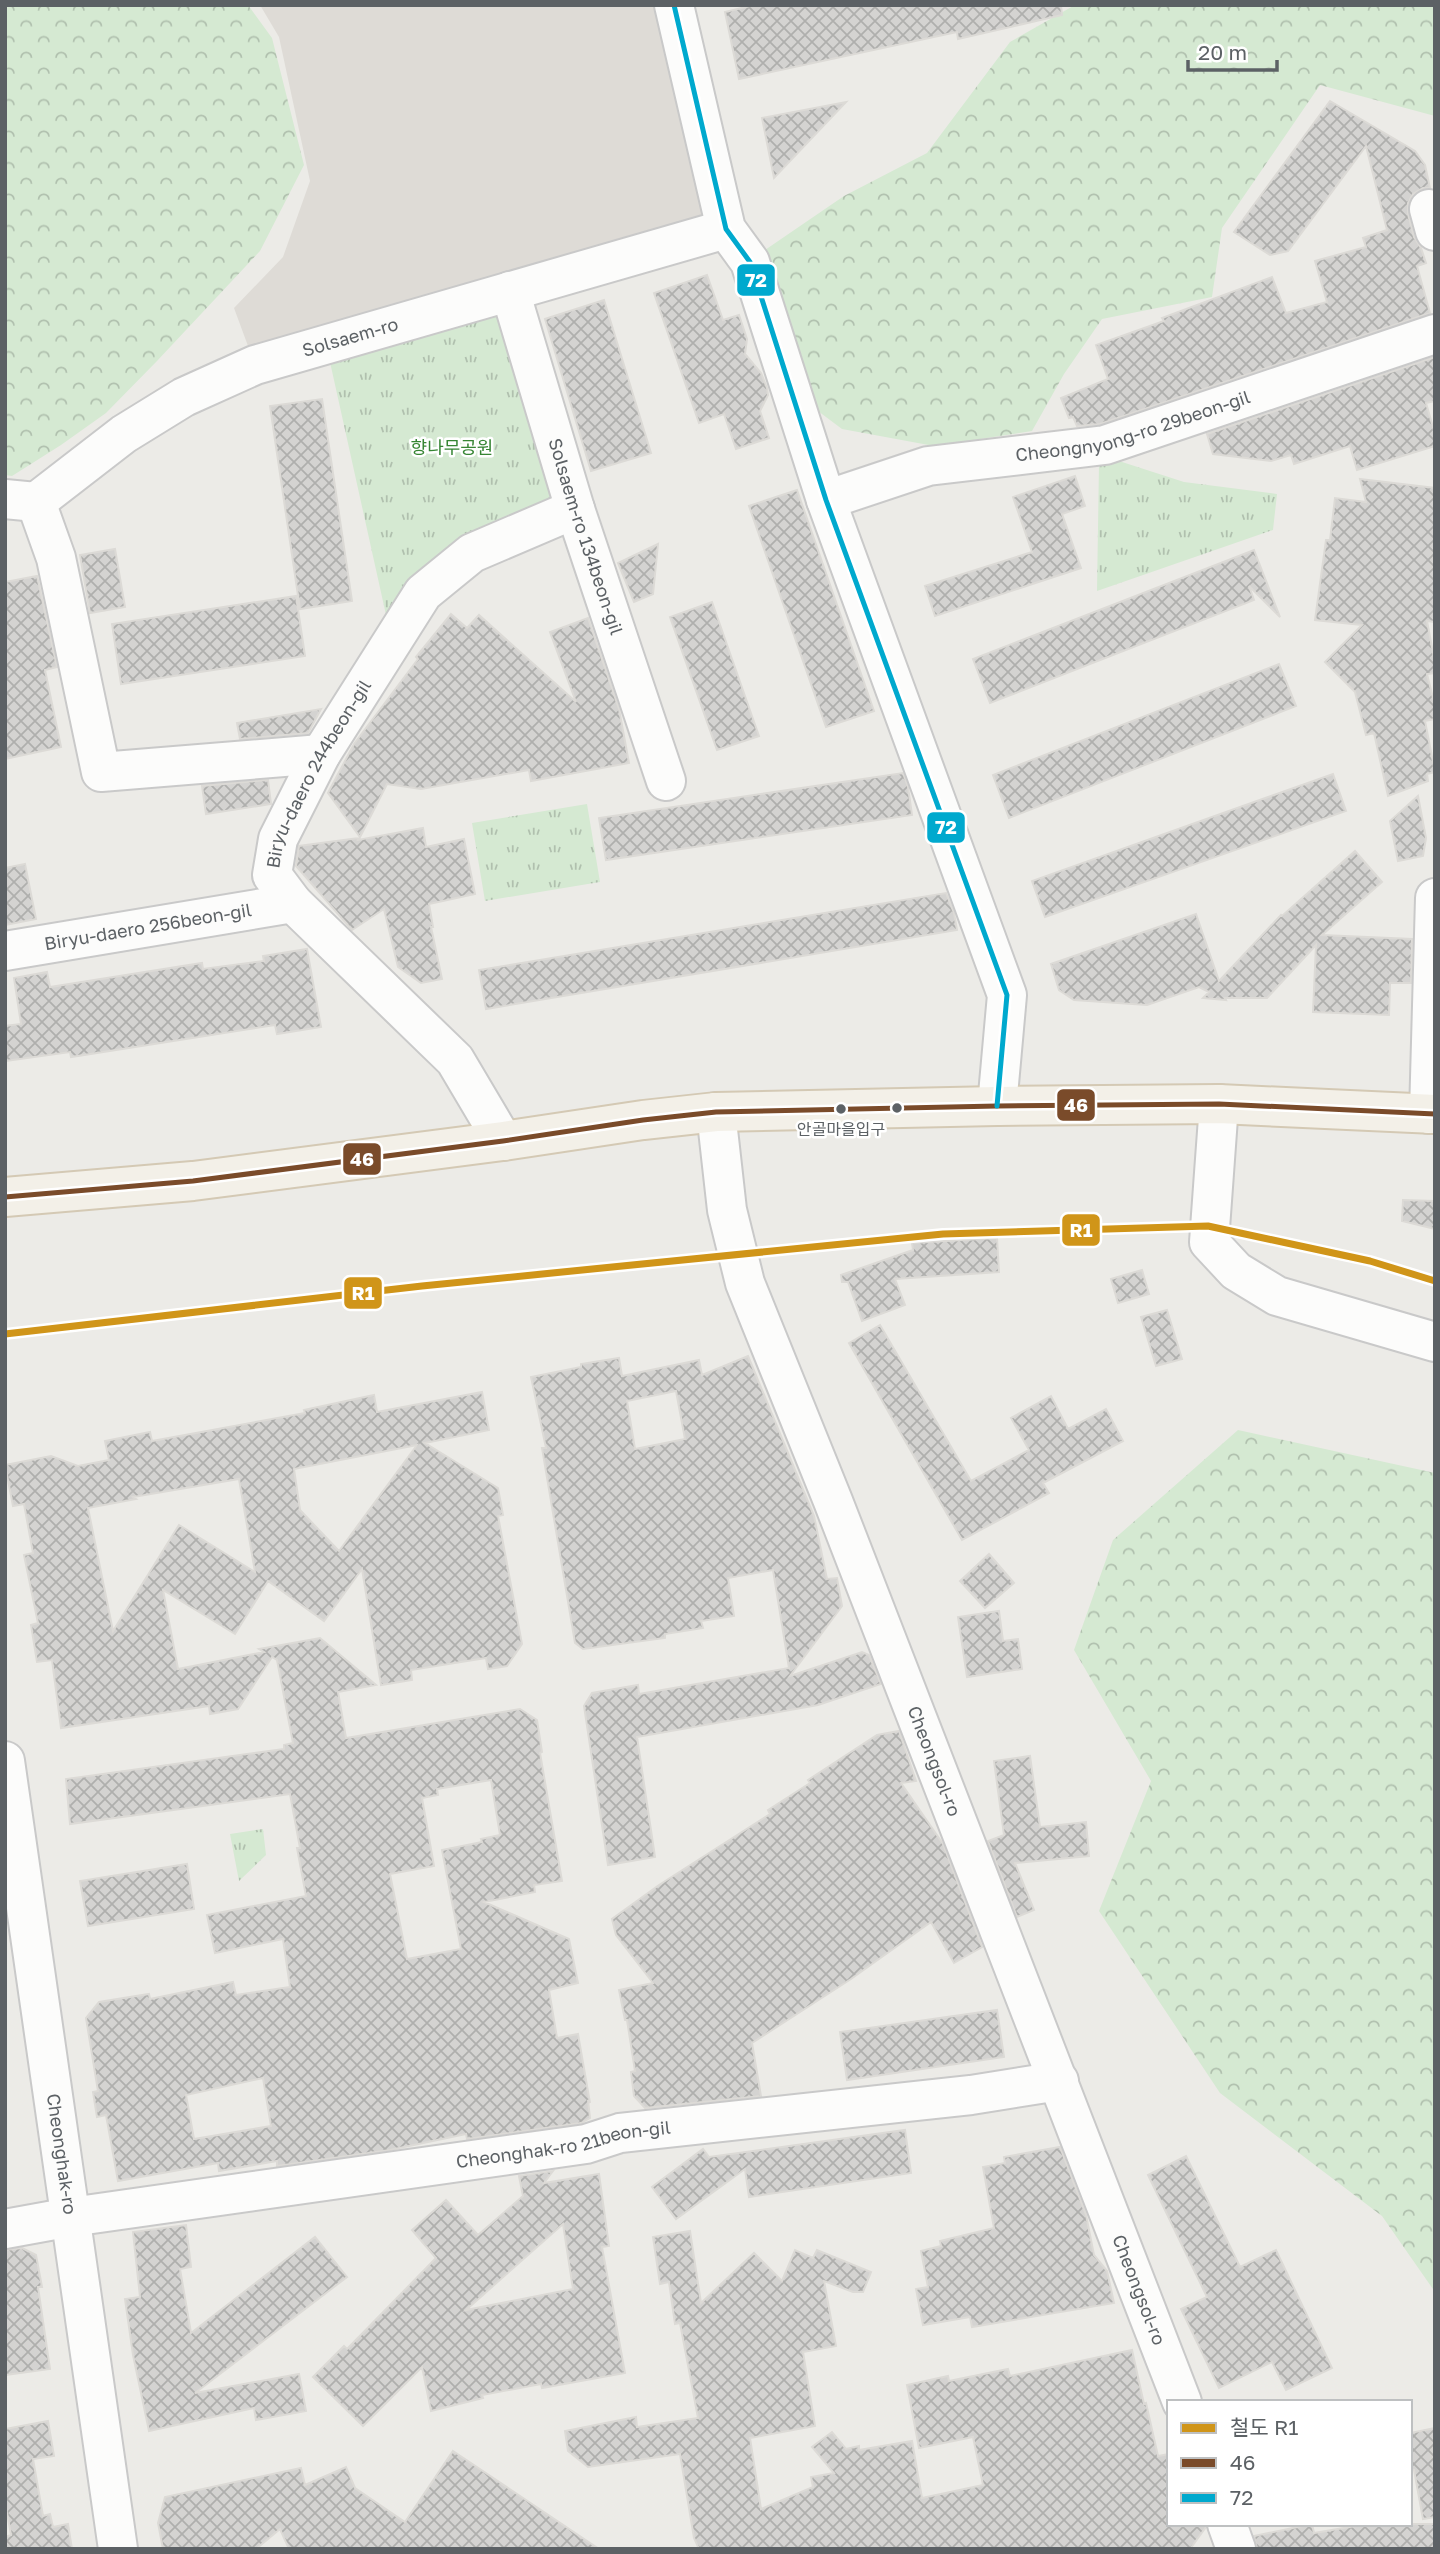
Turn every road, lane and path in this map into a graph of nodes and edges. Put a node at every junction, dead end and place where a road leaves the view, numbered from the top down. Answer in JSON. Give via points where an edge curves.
{"nodes":[{"id":1,"x":674,"y":5,"type":"edge"},
{"id":2,"x":726,"y":229,"type":"junction"},
{"id":3,"x":510,"y":291,"type":"junction"},
{"id":4,"x":1435,"y":334,"type":"edge"},
{"id":5,"x":826,"y":500,"type":"junction"},
{"id":6,"x":20,"y":501,"type":"edge"},
{"id":7,"x":575,"y":509,"type":"junction"},
{"id":8,"x":321,"y":754,"type":"junction"},
{"id":9,"x":666,"y":781,"type":"dead end"},
{"id":10,"x":1435,"y":898,"type":"edge"},
{"id":11,"x":293,"y":903,"type":"junction"},
{"id":12,"x":5,"y":951,"type":"edge"},
{"id":13,"x":1219,"y":1104,"type":"junction"},
{"id":14,"x":997,"y":1105,"type":"junction"},
{"id":15,"x":716,"y":1112,"type":"junction"},
{"id":16,"x":1432,"y":1114,"type":"edge"},
{"id":17,"x":503,"y":1141,"type":"junction"},
{"id":18,"x":5,"y":1197,"type":"edge"},
{"id":19,"x":1435,"y":1342,"type":"edge"},
{"id":20,"x":5,"y":1761,"type":"edge"},
{"id":21,"x":1059,"y":2081,"type":"junction"},
{"id":22,"x":71,"y":2217,"type":"junction"},
{"id":23,"x":5,"y":2229,"type":"edge"},
{"id":24,"x":1181,"y":2400,"type":"edge"},
{"id":25,"x":1228,"y":2526,"type":"edge"},
{"id":26,"x":118,"y":2549,"type":"edge"},
{"id":27,"x":1236,"y":2549,"type":"edge"}],
"edges":[{"from":1,"to":2,"type":"street"},
{"from":2,"to":3,"type":"street","name":"Solsaem-ro"},
{"from":2,"to":5,"type":"street","via":[[750,262]]},
{"from":3,"to":6,"type":"street","name":"Solsaem-ro","via":[[255,365],[184,397]]},
{"from":3,"to":7,"type":"street","name":"Solsaem-ro 134beon-gil"},
{"from":4,"to":5,"type":"street","name":"Cheongnyong-ro 29beon-gil","via":[[1105,445],[928,466]]},
{"from":5,"to":14,"type":"street","via":[[1007,995]]},
{"from":6,"to":8,"type":"street","via":[[56,558],[101,772]]},
{"from":7,"to":8,"type":"street","name":"Biryu-daero 244beon-gil","via":[[472,553],[423,593]]},
{"from":7,"to":9,"type":"street","name":"Solsaem-ro 134beon-gil"},
{"from":8,"to":11,"type":"street","name":"Biryu-daero 244beon-gil","via":[[278,839],[272,875]]},
{"from":10,"to":16,"type":"street"},
{"from":11,"to":12,"type":"street","name":"Biryu-daero 256beon-gil"},
{"from":11,"to":17,"type":"street","name":"Biryu-daero 244beon-gil","via":[[455,1060]]},
{"from":13,"to":14,"type":"main road"},
{"from":13,"to":16,"type":"main road"},
{"from":13,"to":19,"type":"street","via":[[1209,1242],[1236,1270],[1277,1296]]},
{"from":14,"to":15,"type":"main road"},
{"from":15,"to":17,"type":"main road"},
{"from":15,"to":21,"type":"street","name":"Cheongsol-ro","via":[[727,1210],[745,1283]]},
{"from":17,"to":18,"type":"main road","via":[[193,1181]]},
{"from":20,"to":22,"type":"street","name":"Cheonghak-ro"},
{"from":21,"to":22,"type":"street","name":"Cheonghak-ro 21beon-gil","via":[[971,2095],[620,2133],[586,2144]]},
{"from":21,"to":24,"type":"street","name":"Cheongsol-ro"},
{"from":22,"to":23,"type":"street","name":"Cheonghak-ro 21beon-gil"},
{"from":22,"to":26,"type":"street","name":"Cheonghak-ro"},
{"from":25,"to":27,"type":"street"}]}
